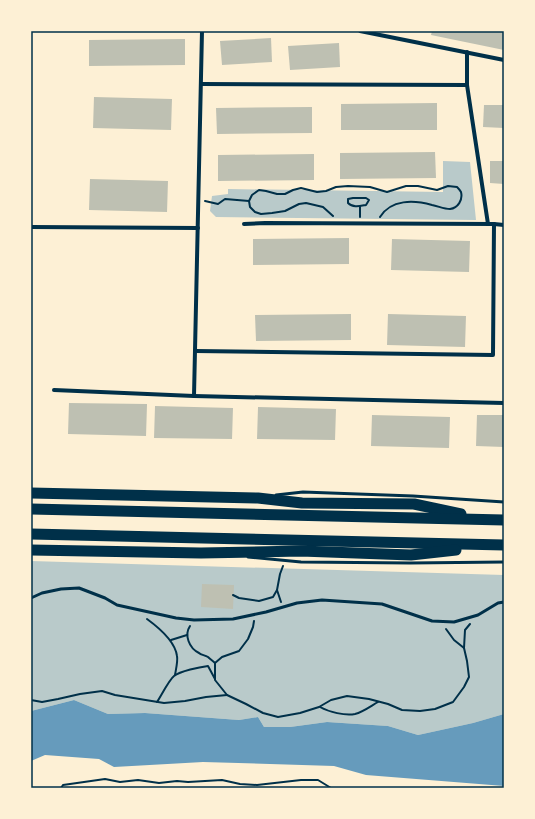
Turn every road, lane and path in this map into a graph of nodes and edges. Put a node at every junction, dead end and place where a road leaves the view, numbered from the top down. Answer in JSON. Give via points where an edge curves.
{"nodes":[{"id":1,"x":202,"y":31,"type":"edge"},
{"id":2,"x":360,"y":31,"type":"edge"},
{"id":3,"x":467,"y":52,"type":"junction"},
{"id":4,"x":504,"y":60,"type":"edge"},
{"id":5,"x":201,"y":84,"type":"junction"},
{"id":6,"x":467,"y":85,"type":"junction"},
{"id":7,"x":198,"y":198,"type":"junction"},
{"id":8,"x":250,"y":200,"type":"junction"},
{"id":9,"x":360,"y":206,"type":"junction"},
{"id":10,"x":337,"y":223,"type":"junction"},
{"id":11,"x":361,"y":223,"type":"junction"},
{"id":12,"x":244,"y":224,"type":"dead end"},
{"id":13,"x":379,"y":224,"type":"junction"},
{"id":14,"x":488,"y":224,"type":"junction"},
{"id":15,"x":494,"y":224,"type":"junction"},
{"id":16,"x":504,"y":225,"type":"edge"},
{"id":17,"x":31,"y":227,"type":"edge"},
{"id":18,"x":198,"y":228,"type":"junction"},
{"id":19,"x":195,"y":351,"type":"junction"},
{"id":20,"x":54,"y":390,"type":"dead end"},
{"id":21,"x":194,"y":396,"type":"junction"},
{"id":22,"x":504,"y":403,"type":"edge"},
{"id":23,"x":31,"y":493,"type":"edge"},
{"id":24,"x":258,"y":498,"type":"junction"},
{"id":25,"x":504,"y":502,"type":"edge"},
{"id":26,"x":31,"y":510,"type":"edge"},
{"id":27,"x":489,"y":520,"type":"junction"},
{"id":28,"x":504,"y":520,"type":"edge"},
{"id":29,"x":31,"y":534,"type":"edge"},
{"id":30,"x":502,"y":545,"type":"edge"},
{"id":31,"x":31,"y":550,"type":"edge"},
{"id":32,"x":201,"y":553,"type":"junction"},
{"id":33,"x":239,"y":556,"type":"dead end"},
{"id":34,"x":247,"y":557,"type":"dead end"},
{"id":35,"x":285,"y":560,"type":"junction"},
{"id":36,"x":504,"y":562,"type":"edge"},
{"id":37,"x":277,"y":590,"type":"junction"},
{"id":38,"x":233,"y":595,"type":"dead end"},
{"id":39,"x":31,"y":598,"type":"edge"},
{"id":40,"x":504,"y":602,"type":"edge"},
{"id":41,"x":283,"y":607,"type":"junction"},
{"id":42,"x":130,"y":608,"type":"junction"},
{"id":43,"x":255,"y":615,"type":"junction"},
{"id":44,"x":478,"y":615,"type":"junction"},
{"id":45,"x":194,"y":620,"type":"junction"},
{"id":46,"x":437,"y":621,"type":"junction"},
{"id":47,"x":187,"y":635,"type":"junction"},
{"id":48,"x":171,"y":640,"type":"junction"},
{"id":49,"x":464,"y":648,"type":"junction"},
{"id":50,"x":215,"y":664,"type":"junction"},
{"id":51,"x":175,"y":675,"type":"junction"},
{"id":52,"x":215,"y":680,"type":"junction"},
{"id":53,"x":227,"y":695,"type":"junction"},
{"id":54,"x":31,"y":700,"type":"edge"},
{"id":55,"x":157,"y":702,"type":"junction"},
{"id":56,"x":378,"y":702,"type":"junction"},
{"id":57,"x":319,"y":707,"type":"junction"},
{"id":58,"x":61,"y":788,"type":"edge"},
{"id":59,"x":331,"y":788,"type":"edge"}],
"edges":[{"from":1,"to":5,"type":"street"},
{"from":2,"to":3,"type":"street"},
{"from":3,"to":4,"type":"street"},
{"from":3,"to":6,"type":"street"},
{"from":5,"to":6,"type":"street"},
{"from":5,"to":7,"type":"street"},
{"from":6,"to":14,"type":"street"},
{"from":7,"to":8,"type":"path","via":[[218,204],[226,199]]},
{"from":7,"to":18,"type":"street"},
{"from":8,"to":10,"type":"path","via":[[250,207],[261,214],[285,211],[306,203],[323,207]]},
{"from":8,"to":13,"type":"path","via":[[259,190],[285,194],[301,188],[326,192],[348,186],[370,187],[387,192],[406,186],[437,190],[448,186],[458,187],[461,193],[458,206],[451,209],[413,201],[391,206],[383,212]]},
{"from":9,"to":9,"type":"path","via":[[350,205],[348,199],[369,200],[366,205]]},
{"from":9,"to":11,"type":"path"},
{"from":10,"to":11,"type":"street"},
{"from":10,"to":12,"type":"street"},
{"from":11,"to":13,"type":"street"},
{"from":13,"to":14,"type":"street"},
{"from":14,"to":15,"type":"street"},
{"from":15,"to":16,"type":"street"},
{"from":15,"to":19,"type":"street","via":[[493,355]]},
{"from":17,"to":18,"type":"street"},
{"from":18,"to":19,"type":"street"},
{"from":19,"to":21,"type":"street"},
{"from":20,"to":21,"type":"street"},
{"from":21,"to":22,"type":"street"},
{"from":23,"to":24,"type":"highway"},
{"from":24,"to":25,"type":"lane","via":[[303,492]]},
{"from":24,"to":27,"type":"highway","via":[[302,503],[414,504]]},
{"from":26,"to":27,"type":"highway"},
{"from":27,"to":28,"type":"highway"},
{"from":29,"to":30,"type":"highway"},
{"from":30,"to":32,"type":"highway","via":[[411,554],[301,551]]},
{"from":31,"to":32,"type":"highway"},
{"from":32,"to":33,"type":"lane"},
{"from":34,"to":35,"type":"lane"},
{"from":35,"to":36,"type":"lane","via":[[410,564]]},
{"from":35,"to":37,"type":"path"},
{"from":37,"to":38,"type":"path","via":[[273,597],[259,601]]},
{"from":37,"to":41,"type":"path"},
{"from":39,"to":42,"type":"lane","via":[[61,589],[79,588]]},
{"from":40,"to":44,"type":"lane"},
{"from":41,"to":43,"type":"lane"},
{"from":41,"to":46,"type":"lane","via":[[297,602],[322,600],[382,604]]},
{"from":42,"to":45,"type":"lane"},
{"from":42,"to":48,"type":"path","via":[[153,623]]},
{"from":43,"to":45,"type":"lane","via":[[233,619]]},
{"from":43,"to":50,"type":"path","via":[[248,639],[239,650],[222,657]]},
{"from":44,"to":46,"type":"lane","via":[[454,622]]},
{"from":44,"to":49,"type":"path","via":[[466,630]]},
{"from":45,"to":47,"type":"path"},
{"from":46,"to":49,"type":"path"},
{"from":47,"to":48,"type":"path"},
{"from":47,"to":50,"type":"path","via":[[190,645]]},
{"from":48,"to":51,"type":"path","via":[[178,656]]},
{"from":49,"to":56,"type":"path","via":[[469,677],[452,702],[420,711],[402,710]]},
{"from":50,"to":52,"type":"path"},
{"from":51,"to":52,"type":"path","via":[[208,666]]},
{"from":51,"to":55,"type":"path"},
{"from":52,"to":53,"type":"path"},
{"from":53,"to":55,"type":"path"},
{"from":53,"to":57,"type":"path","via":[[263,713],[278,717]]},
{"from":54,"to":55,"type":"path","via":[[42,702],[102,691]]},
{"from":56,"to":57,"type":"path","via":[[347,696],[330,700]]},
{"from":56,"to":57,"type":"path","via":[[354,714],[328,712]]},
{"from":58,"to":59,"type":"path","via":[[63,785],[105,779],[159,783],[222,780],[257,785],[318,780]]}]}
